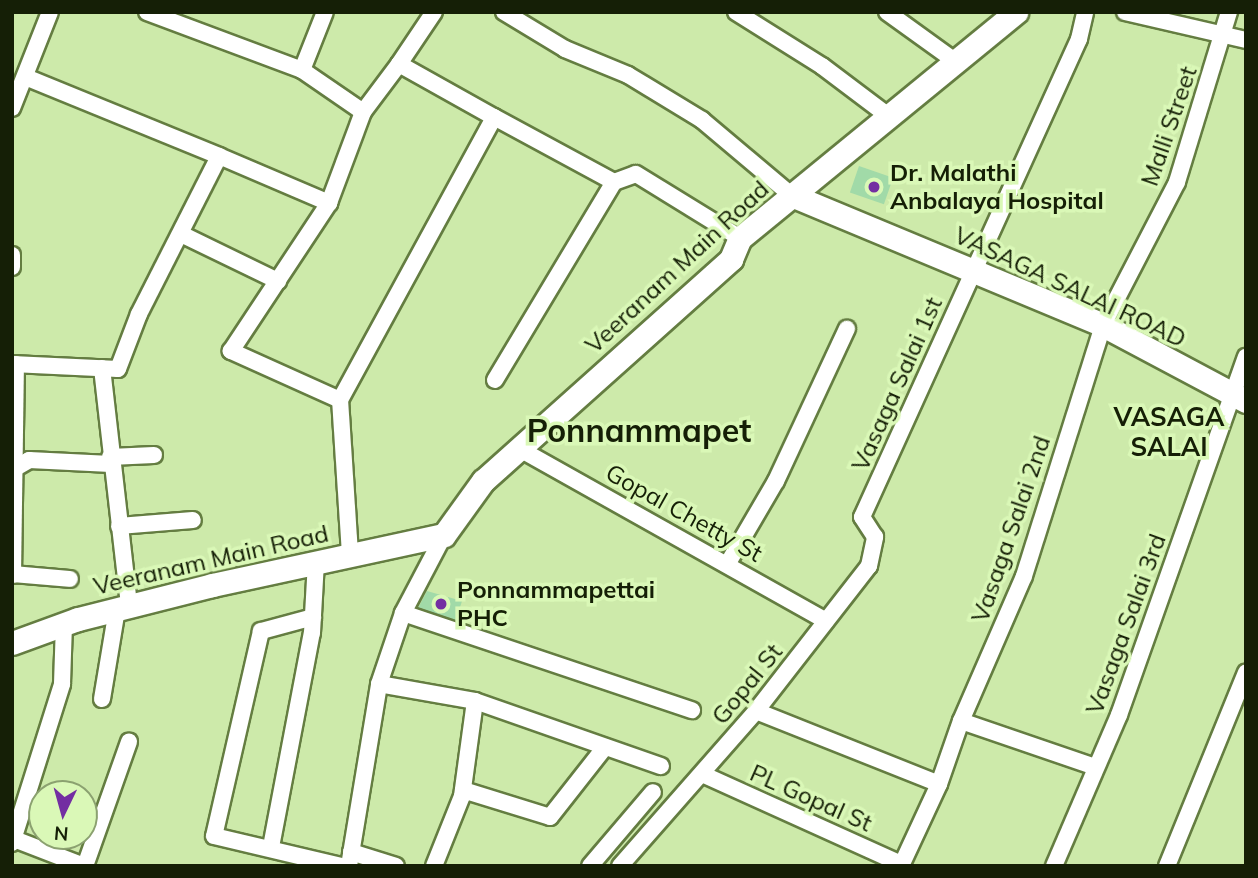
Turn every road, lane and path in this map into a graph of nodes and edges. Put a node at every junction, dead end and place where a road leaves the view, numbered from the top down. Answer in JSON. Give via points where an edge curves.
{"nodes":[{"id":1,"x":50,"y":12,"type":"edge"},
{"id":2,"x":148,"y":12,"type":"edge"},
{"id":3,"x":325,"y":12,"type":"edge"},
{"id":4,"x":434,"y":12,"type":"edge"},
{"id":5,"x":504,"y":12,"type":"edge"},
{"id":6,"x":736,"y":12,"type":"edge"},
{"id":7,"x":887,"y":12,"type":"edge"},
{"id":8,"x":1016,"y":12,"type":"edge"},
{"id":9,"x":1084,"y":12,"type":"edge"},
{"id":10,"x":1125,"y":12,"type":"edge"},
{"id":11,"x":1229,"y":12,"type":"edge"},
{"id":12,"x":1223,"y":35,"type":"junction"},
{"id":13,"x":1246,"y":40,"type":"edge"},
{"id":14,"x":955,"y":61,"type":"junction"},
{"id":15,"x":399,"y":64,"type":"junction"},
{"id":16,"x":302,"y":70,"type":"junction"},
{"id":17,"x":25,"y":77,"type":"junction"},
{"id":18,"x":12,"y":108,"type":"edge"},
{"id":19,"x":363,"y":112,"type":"junction"},
{"id":20,"x":887,"y":115,"type":"junction"},
{"id":21,"x":494,"y":117,"type":"junction"},
{"id":22,"x":219,"y":156,"type":"junction"},
{"id":23,"x":614,"y":183,"type":"junction"},
{"id":24,"x":791,"y":195,"type":"junction"},
{"id":25,"x":329,"y":202,"type":"junction"},
{"id":26,"x":181,"y":234,"type":"junction"},
{"id":27,"x":740,"y":238,"type":"junction"},
{"id":28,"x":12,"y":255,"type":"edge"},
{"id":29,"x":12,"y":267,"type":"edge"},
{"id":30,"x":972,"y":270,"type":"junction"},
{"id":31,"x":278,"y":281,"type":"junction"},
{"id":32,"x":1103,"y":325,"type":"junction"},
{"id":33,"x":847,"y":329,"type":"dead end"},
{"id":34,"x":1246,"y":357,"type":"edge"},
{"id":35,"x":14,"y":364,"type":"edge"},
{"id":36,"x":102,"y":368,"type":"junction"},
{"id":37,"x":495,"y":380,"type":"dead end"},
{"id":38,"x":1240,"y":398,"type":"edge"},
{"id":39,"x":340,"y":400,"type":"junction"},
{"id":40,"x":518,"y":448,"type":"junction"},
{"id":41,"x":154,"y":455,"type":"dead end"},
{"id":42,"x":111,"y":461,"type":"junction"},
{"id":43,"x":15,"y":469,"type":"edge"},
{"id":44,"x":862,"y":517,"type":"joint"},
{"id":45,"x":193,"y":520,"type":"dead end"},
{"id":46,"x":118,"y":526,"type":"junction"},
{"id":47,"x":444,"y":535,"type":"junction"},
{"id":48,"x":350,"y":554,"type":"junction"},
{"id":49,"x":316,"y":561,"type":"junction"},
{"id":50,"x":728,"y":563,"type":"junction"},
{"id":51,"x":13,"y":574,"type":"edge"},
{"id":52,"x":69,"y":579,"type":"dead end"},
{"id":53,"x":123,"y":607,"type":"junction"},
{"id":54,"x":402,"y":613,"type":"junction"},
{"id":55,"x":313,"y":617,"type":"junction"},
{"id":56,"x":826,"y":621,"type":"junction"},
{"id":57,"x":64,"y":624,"type":"junction"},
{"id":58,"x":12,"y":643,"type":"edge"},
{"id":59,"x":1246,"y":672,"type":"edge"},
{"id":60,"x":379,"y":684,"type":"junction"},
{"id":61,"x":102,"y":699,"type":"dead end"},
{"id":62,"x":475,"y":701,"type":"junction"},
{"id":63,"x":692,"y":710,"type":"dead end"},
{"id":64,"x":756,"y":711,"type":"junction"},
{"id":65,"x":961,"y":721,"type":"junction"},
{"id":66,"x":129,"y":742,"type":"dead end"},
{"id":67,"x":605,"y":747,"type":"junction"},
{"id":68,"x":661,"y":766,"type":"dead end"},
{"id":69,"x":1095,"y":767,"type":"junction"},
{"id":70,"x":702,"y":774,"type":"junction"},
{"id":71,"x":939,"y":784,"type":"junction"},
{"id":72,"x":463,"y":790,"type":"junction"},
{"id":73,"x":653,"y":792,"type":"dead end"},
{"id":74,"x":13,"y":841,"type":"edge"},
{"id":75,"x":271,"y":847,"type":"junction"},
{"id":76,"x":350,"y":859,"type":"edge"},
{"id":77,"x":901,"y":865,"type":"edge"},
{"id":78,"x":84,"y":866,"type":"edge"},
{"id":79,"x":341,"y":866,"type":"edge"},
{"id":80,"x":396,"y":866,"type":"edge"},
{"id":81,"x":434,"y":866,"type":"edge"},
{"id":82,"x":590,"y":866,"type":"edge"},
{"id":83,"x":621,"y":866,"type":"edge"},
{"id":84,"x":1054,"y":866,"type":"edge"},
{"id":85,"x":1167,"y":866,"type":"edge"}],
"edges":[{"from":1,"to":17,"type":"street"},
{"from":2,"to":16,"type":"street"},
{"from":3,"to":16,"type":"street"},
{"from":4,"to":15,"type":"street"},
{"from":5,"to":24,"type":"street","via":[[565,49],[628,75],[702,120]]},
{"from":6,"to":20,"type":"street","via":[[822,66]]},
{"from":7,"to":14,"type":"street"},
{"from":8,"to":14,"type":"main road","name":"Veeranam Main Road"},
{"from":9,"to":30,"type":"street","name":"Vasaga Salai 1st","via":[[1079,39]]},
{"from":10,"to":12,"type":"street"},
{"from":11,"to":12,"type":"street","name":"Malli Street"},
{"from":12,"to":13,"type":"street"},
{"from":12,"to":32,"type":"street","name":"Malli Street","via":[[1177,182]]},
{"from":14,"to":20,"type":"main road","name":"Veeranam Main Road"},
{"from":15,"to":19,"type":"street"},
{"from":15,"to":21,"type":"street"},
{"from":16,"to":19,"type":"street"},
{"from":17,"to":18,"type":"street"},
{"from":17,"to":22,"type":"street"},
{"from":19,"to":25,"type":"street"},
{"from":20,"to":24,"type":"main road","name":"Veeranam Main Road"},
{"from":21,"to":23,"type":"street"},
{"from":21,"to":39,"type":"street"},
{"from":22,"to":25,"type":"street"},
{"from":22,"to":26,"type":"street"},
{"from":23,"to":27,"type":"street","via":[[636,174]]},
{"from":23,"to":37,"type":"street"},
{"from":24,"to":27,"type":"main road","name":"Veeranam Main Road"},
{"from":24,"to":30,"type":"main road","name":"VASAGA SALAI ROAD"},
{"from":25,"to":31,"type":"street"},
{"from":26,"to":31,"type":"street"},
{"from":26,"to":36,"type":"street","via":[[139,314],[118,369]]},
{"from":27,"to":40,"type":"main road","name":"Veeranam Main Road","via":[[731,259]]},
{"from":28,"to":29,"type":"street"},
{"from":30,"to":32,"type":"main road","name":"VASAGA SALAI ROAD"},
{"from":30,"to":44,"type":"street","name":"Vasaga Salai 1st"},
{"from":31,"to":39,"type":"street","via":[[231,351]]},
{"from":32,"to":38,"type":"main road","name":"VASAGA SALAI ROAD"},
{"from":32,"to":65,"type":"street","name":"Vasaga Salai 2nd","via":[[1024,576]]},
{"from":33,"to":50,"type":"street","via":[[776,481]]},
{"from":34,"to":38,"type":"street","name":"Vasaga Salai 3rd"},
{"from":35,"to":36,"type":"street"},
{"from":35,"to":43,"type":"street"},
{"from":36,"to":42,"type":"street"},
{"from":38,"to":69,"type":"street","name":"Vasaga Salai 3rd"},
{"from":39,"to":48,"type":"street"},
{"from":40,"to":47,"type":"main road","name":"Veeranam Main Road","via":[[483,481]]},
{"from":40,"to":50,"type":"street","name":"Gopal Chetty St"},
{"from":41,"to":42,"type":"street"},
{"from":42,"to":43,"type":"street","via":[[29,460]]},
{"from":42,"to":46,"type":"street"},
{"from":43,"to":51,"type":"street"},
{"from":44,"to":56,"type":"street","name":"Gopal St","via":[[875,537],[875,552]]},
{"from":45,"to":46,"type":"street"},
{"from":46,"to":53,"type":"street"},
{"from":47,"to":48,"type":"main road","name":"Veeranam Main Road"},
{"from":47,"to":54,"type":"street"},
{"from":48,"to":49,"type":"main road","name":"Veeranam Main Road"},
{"from":49,"to":53,"type":"main road","name":"Veeranam Main Road"},
{"from":49,"to":55,"type":"street"},
{"from":50,"to":56,"type":"street","name":"Gopal Chetty St"},
{"from":51,"to":52,"type":"street"},
{"from":53,"to":57,"type":"main road","name":"Veeranam Main Road"},
{"from":53,"to":61,"type":"street"},
{"from":54,"to":60,"type":"street"},
{"from":54,"to":63,"type":"street"},
{"from":55,"to":75,"type":"street"},
{"from":55,"to":75,"type":"street","via":[[261,631],[214,836]]},
{"from":56,"to":64,"type":"street","name":"Gopal St"},
{"from":57,"to":58,"type":"main road","name":"Veeranam Main Road"},
{"from":57,"to":74,"type":"street","via":[[62,684]]},
{"from":59,"to":85,"type":"street"},
{"from":60,"to":62,"type":"street"},
{"from":60,"to":76,"type":"street"},
{"from":62,"to":67,"type":"street"},
{"from":62,"to":72,"type":"street"},
{"from":64,"to":70,"type":"street","name":"Gopal St"},
{"from":64,"to":71,"type":"street"},
{"from":65,"to":69,"type":"street"},
{"from":65,"to":71,"type":"street","name":"Vasaga Salai 2nd"},
{"from":66,"to":78,"type":"street"},
{"from":67,"to":68,"type":"street"},
{"from":67,"to":72,"type":"street","via":[[550,817]]},
{"from":69,"to":84,"type":"street","name":"Vasaga Salai 3rd"},
{"from":70,"to":77,"type":"street","name":"PL Gopal St"},
{"from":70,"to":83,"type":"street","name":"Gopal St"},
{"from":71,"to":77,"type":"street","name":"Vasaga Salai 2nd"},
{"from":72,"to":81,"type":"street"},
{"from":73,"to":82,"type":"street"},
{"from":74,"to":78,"type":"street"},
{"from":75,"to":79,"type":"street"},
{"from":76,"to":80,"type":"street"}]}
